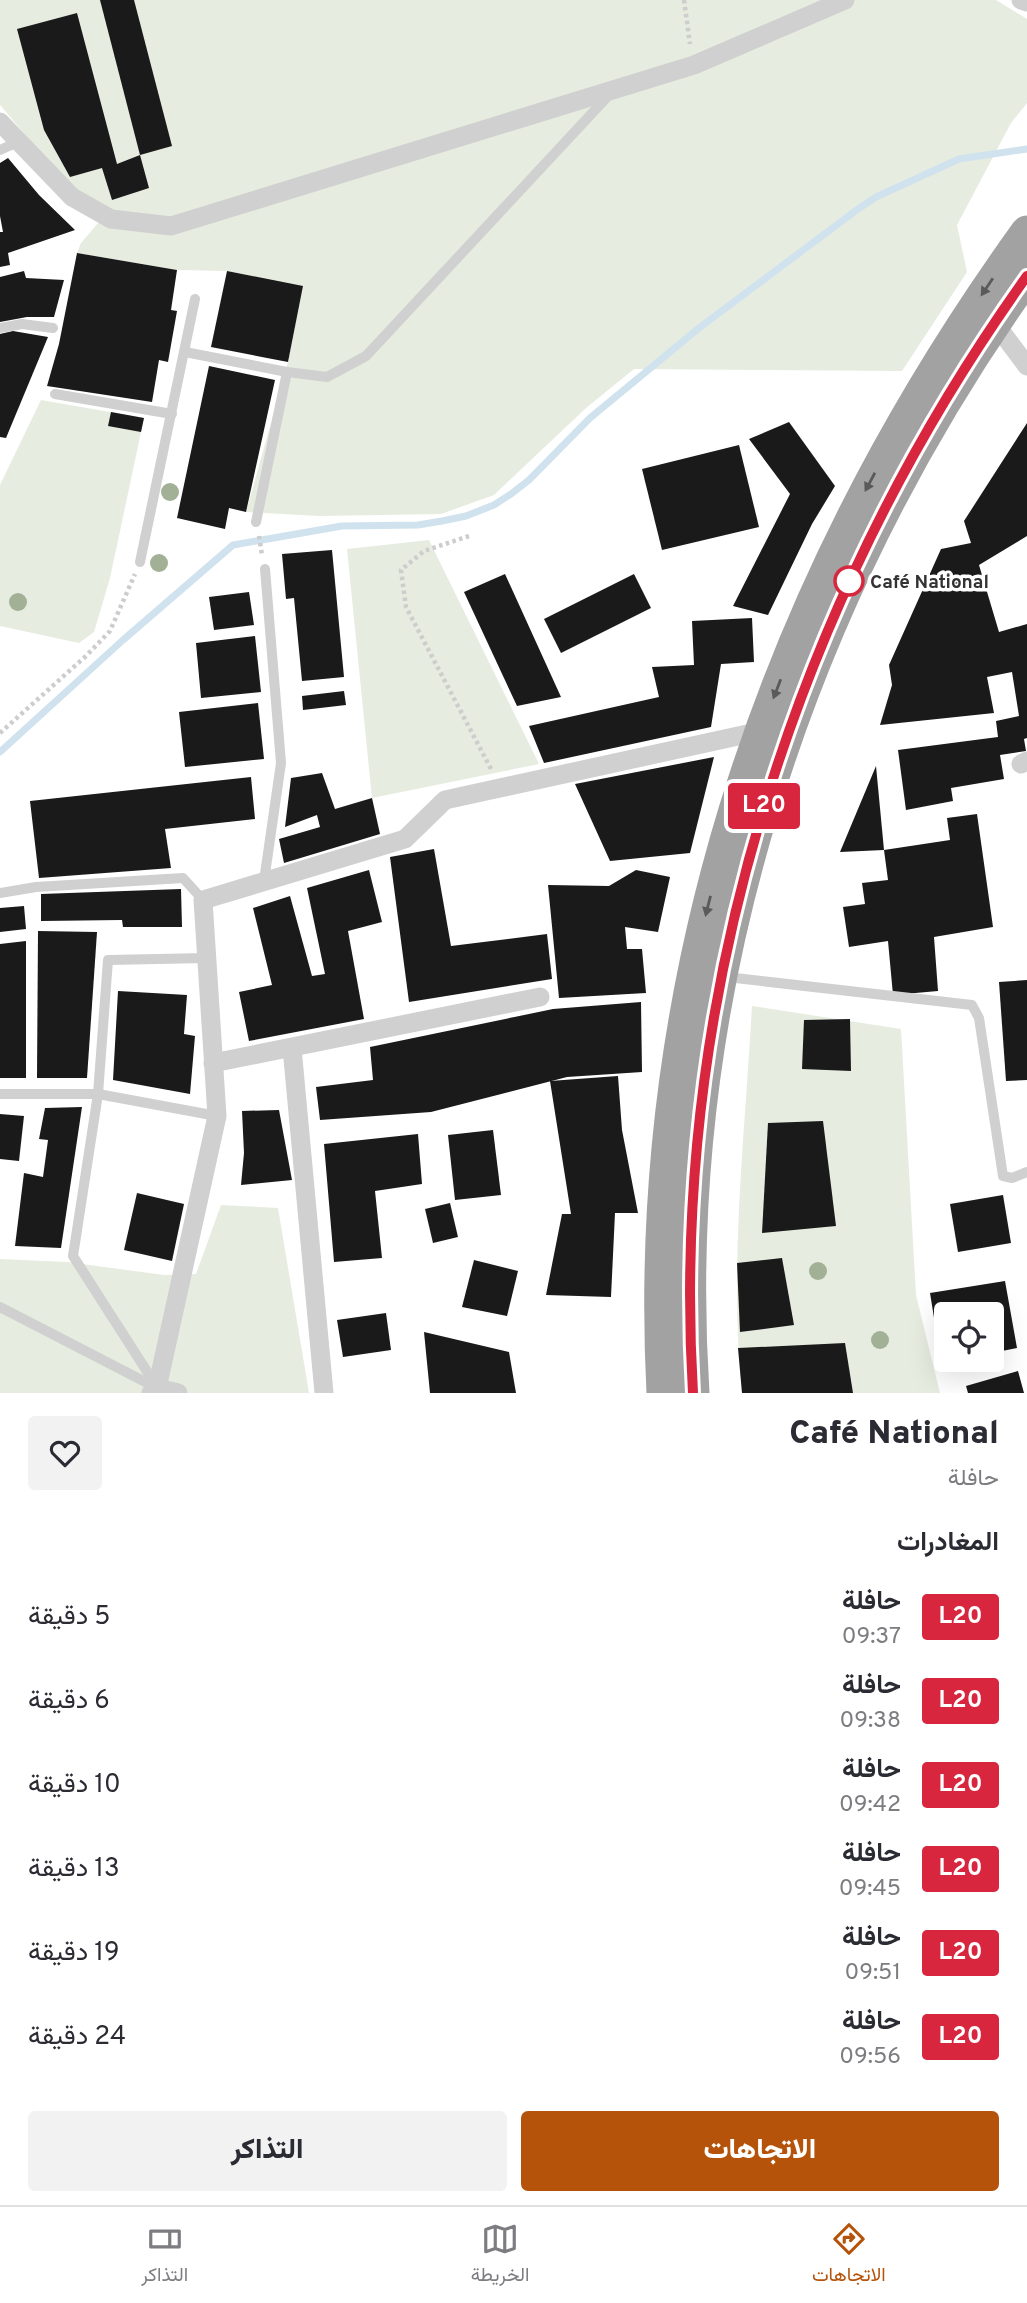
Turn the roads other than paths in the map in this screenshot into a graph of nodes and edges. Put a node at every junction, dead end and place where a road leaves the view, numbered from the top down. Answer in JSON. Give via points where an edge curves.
{"nodes":[{"id":1,"x":845,"y":0,"type":"edge"},
{"id":2,"x":1021,"y":0,"type":"edge"},
{"id":3,"x":1027,"y":2,"type":"edge"},
{"id":4,"x":614,"y":90,"type":"junction"},
{"id":5,"x":0,"y":122,"type":"edge"},
{"id":6,"x":9,"y":146,"type":"edge"},
{"id":7,"x":1027,"y":232,"type":"edge"},
{"id":8,"x":1027,"y":276,"type":"edge"},
{"id":9,"x":195,"y":299,"type":"dead end"},
{"id":10,"x":994,"y":322,"type":"junction"},
{"id":11,"x":0,"y":328,"type":"edge"},
{"id":12,"x":53,"y":328,"type":"dead end"},
{"id":13,"x":185,"y":352,"type":"junction"},
{"id":14,"x":1027,"y":366,"type":"edge"},
{"id":15,"x":287,"y":372,"type":"junction"},
{"id":16,"x":55,"y":394,"type":"dead end"},
{"id":17,"x":172,"y":414,"type":"junction"},
{"id":18,"x":256,"y":522,"type":"road end"},
{"id":19,"x":140,"y":562,"type":"road end"},
{"id":20,"x":265,"y":569,"type":"road end"},
{"id":21,"x":761,"y":731,"type":"junction"},
{"id":22,"x":264,"y":882,"type":"junction"},
{"id":23,"x":0,"y":893,"type":"edge"},
{"id":24,"x":203,"y":900,"type":"junction"},
{"id":25,"x":207,"y":958,"type":"junction"},
{"id":26,"x":720,"y":976,"type":"junction"},
{"id":27,"x":540,"y":997,"type":"dead end"},
{"id":28,"x":292,"y":1048,"type":"junction"},
{"id":29,"x":213,"y":1063,"type":"junction"},
{"id":30,"x":0,"y":1094,"type":"edge"},
{"id":31,"x":98,"y":1094,"type":"junction"},
{"id":32,"x":217,"y":1116,"type":"junction"},
{"id":33,"x":1027,"y":1172,"type":"edge"},
{"id":34,"x":0,"y":1307,"type":"edge"},
{"id":35,"x":154,"y":1390,"type":"edge"},
{"id":36,"x":178,"y":1393,"type":"edge"},
{"id":37,"x":324,"y":1393,"type":"edge"},
{"id":38,"x":663,"y":1393,"type":"edge"},
{"id":39,"x":693,"y":1393,"type":"edge"}],
"edges":[{"from":1,"to":4,"type":"street","via":[[694,65]]},
{"from":2,"to":3,"type":"street"},
{"from":4,"to":6,"type":"street","via":[[171,226],[111,219],[72,197]]},
{"from":4,"to":15,"type":"lane","via":[[366,356],[327,377]]},
{"from":5,"to":6,"type":"street"},
{"from":7,"to":21,"type":"highway","one_way":true,"via":[[943,354],[874,475],[824,576]]},
{"from":8,"to":10,"type":"highway"},
{"from":9,"to":13,"type":"lane"},
{"from":10,"to":14,"type":"street"},
{"from":10,"to":26,"type":"highway","via":[[886,504],[804,685],[743,875]]},
{"from":11,"to":12,"type":"lane","via":[[22,324]]},
{"from":13,"to":15,"type":"lane"},
{"from":13,"to":17,"type":"lane"},
{"from":15,"to":18,"type":"lane"},
{"from":16,"to":17,"type":"lane"},
{"from":17,"to":19,"type":"lane"},
{"from":20,"to":22,"type":"lane","via":[[281,763]]},
{"from":21,"to":22,"type":"street","via":[[445,800],[405,839]]},
{"from":21,"to":38,"type":"highway","one_way":true,"via":[[704,922],[677,1070],[663,1219]]},
{"from":22,"to":24,"type":"street"},
{"from":23,"to":24,"type":"lane","via":[[183,878]]},
{"from":24,"to":25,"type":"street"},
{"from":25,"to":29,"type":"street"},
{"from":25,"to":31,"type":"lane","via":[[108,960]]},
{"from":26,"to":33,"type":"lane","via":[[972,1005],[979,1018],[1003,1176]]},
{"from":26,"to":39,"type":"highway","via":[[694,1173]]},
{"from":27,"to":28,"type":"street"},
{"from":28,"to":29,"type":"street"},
{"from":28,"to":37,"type":"street"},
{"from":29,"to":32,"type":"street"},
{"from":30,"to":31,"type":"lane"},
{"from":31,"to":32,"type":"lane"},
{"from":31,"to":35,"type":"lane","via":[[73,1256]]},
{"from":32,"to":35,"type":"street"},
{"from":34,"to":35,"type":"lane"},
{"from":35,"to":36,"type":"street"}]}
